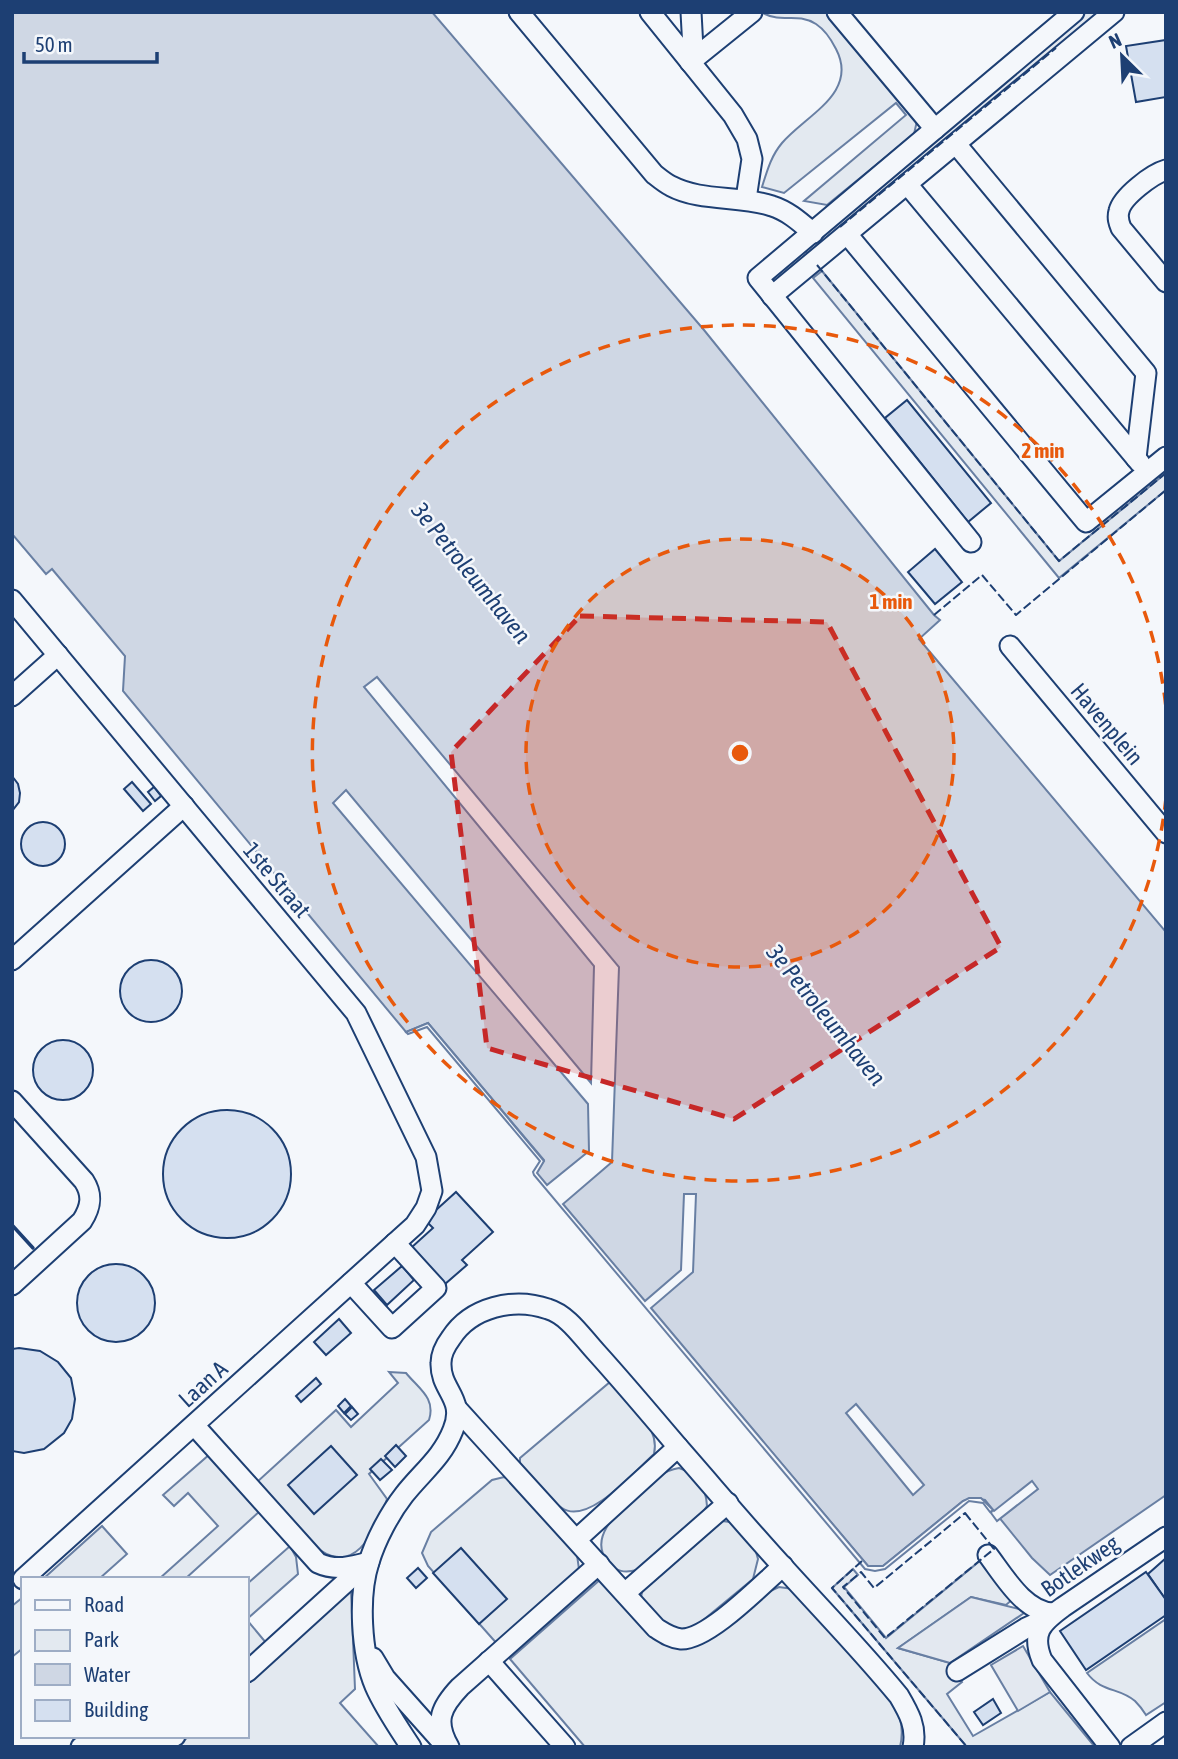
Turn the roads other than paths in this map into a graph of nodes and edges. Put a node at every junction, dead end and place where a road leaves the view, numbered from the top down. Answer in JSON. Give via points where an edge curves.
{"nodes":[{"id":1,"x":519,"y":12,"type":"edge"},
{"id":2,"x":650,"y":12,"type":"edge"},
{"id":3,"x":691,"y":12,"type":"edge"},
{"id":4,"x":752,"y":12,"type":"edge"},
{"id":5,"x":837,"y":12,"type":"edge"},
{"id":6,"x":1074,"y":12,"type":"edge"},
{"id":7,"x":1114,"y":12,"type":"edge"},
{"id":8,"x":690,"y":62,"type":"junction"},
{"id":9,"x":935,"y":129,"type":"junction"},
{"id":10,"x":956,"y":144,"type":"junction"},
{"id":11,"x":1166,"y":170,"type":"edge"},
{"id":12,"x":907,"y":184,"type":"junction"},
{"id":13,"x":747,"y":199,"type":"junction"},
{"id":14,"x":813,"y":233,"type":"junction"},
{"id":15,"x":847,"y":234,"type":"junction"},
{"id":16,"x":1166,"y":282,"type":"edge"},
{"id":17,"x":772,"y":296,"type":"junction"},
{"id":18,"x":1166,"y":457,"type":"edge"},
{"id":19,"x":1141,"y":465,"type":"junction"},
{"id":20,"x":971,"y":542,"type":"dead end"},
{"id":21,"x":12,"y":600,"type":"edge"},
{"id":22,"x":1010,"y":646,"type":"dead end"},
{"id":23,"x":58,"y":655,"type":"junction"},
{"id":24,"x":12,"y":696,"type":"edge"},
{"id":25,"x":184,"y":806,"type":"junction"},
{"id":26,"x":1166,"y":833,"type":"edge"},
{"id":27,"x":12,"y":960,"type":"edge"},
{"id":28,"x":12,"y":1101,"type":"edge"},
{"id":29,"x":415,"y":1225,"type":"joint"},
{"id":30,"x":395,"y":1243,"type":"junction"},
{"id":31,"x":351,"y":1283,"type":"junction"},
{"id":32,"x":12,"y":1285,"type":"edge"},
{"id":33,"x":458,"y":1410,"type":"junction"},
{"id":34,"x":194,"y":1425,"type":"junction"},
{"id":35,"x":678,"y":1447,"type":"junction"},
{"id":36,"x":728,"y":1503,"type":"junction"},
{"id":37,"x":1166,"y":1537,"type":"edge"},
{"id":38,"x":577,"y":1539,"type":"junction"},
{"id":39,"x":988,"y":1555,"type":"dead end"},
{"id":40,"x":369,"y":1562,"type":"junction"},
{"id":41,"x":598,"y":1564,"type":"junction"},
{"id":42,"x":783,"y":1566,"type":"junction"},
{"id":43,"x":25,"y":1577,"type":"edge"},
{"id":44,"x":625,"y":1593,"type":"junction"},
{"id":45,"x":1051,"y":1616,"type":"junction"},
{"id":46,"x":364,"y":1642,"type":"junction"},
{"id":47,"x":489,"y":1661,"type":"junction"},
{"id":48,"x":248,"y":1671,"type":"edge"},
{"id":49,"x":957,"y":1671,"type":"dead end"},
{"id":50,"x":1166,"y":1722,"type":"edge"},
{"id":51,"x":169,"y":1738,"type":"edge"},
{"id":52,"x":81,"y":1747,"type":"edge"},
{"id":53,"x":411,"y":1747,"type":"edge"},
{"id":54,"x":447,"y":1747,"type":"edge"},
{"id":55,"x":565,"y":1747,"type":"edge"},
{"id":56,"x":913,"y":1747,"type":"edge"},
{"id":57,"x":1110,"y":1747,"type":"edge"},
{"id":58,"x":1131,"y":1747,"type":"edge"}],
"edges":[{"from":1,"to":13,"type":"street","via":[[654,174],[689,192]]},
{"from":2,"to":8,"type":"street"},
{"from":3,"to":8,"type":"street"},
{"from":4,"to":8,"type":"street"},
{"from":5,"to":9,"type":"street"},
{"from":6,"to":9,"type":"street"},
{"from":7,"to":10,"type":"street"},
{"from":8,"to":13,"type":"street","via":[[747,139],[752,159]]},
{"from":9,"to":14,"type":"street"},
{"from":10,"to":12,"type":"street"},
{"from":10,"to":19,"type":"street","via":[[1146,373]]},
{"from":11,"to":16,"type":"street","via":[[1123,201],[1118,219],[1121,229]]},
{"from":12,"to":15,"type":"street"},
{"from":12,"to":19,"type":"street"},
{"from":13,"to":14,"type":"street","via":[[782,210]]},
{"from":14,"to":17,"type":"street","via":[[758,278]]},
{"from":15,"to":17,"type":"street"},
{"from":15,"to":19,"type":"street","via":[[1086,522]]},
{"from":17,"to":20,"type":"street"},
{"from":18,"to":19,"type":"street"},
{"from":21,"to":23,"type":"street","name":"1ste Straat"},
{"from":22,"to":26,"type":"street","name":"Havenplein"},
{"from":23,"to":24,"type":"street"},
{"from":23,"to":25,"type":"street","name":"1ste Straat"},
{"from":25,"to":27,"type":"street"},
{"from":25,"to":29,"type":"street","name":"1ste Straat","via":[[364,1026],[426,1157],[432,1191]]},
{"from":28,"to":32,"type":"street","via":[[84,1181],[90,1200],[82,1221]]},
{"from":29,"to":30,"type":"street","name":"Laan A"},
{"from":30,"to":31,"type":"street","name":"Laan A"},
{"from":30,"to":31,"type":"street","via":[[436,1288],[401,1320],[392,1328]]},
{"from":31,"to":34,"type":"street","name":"Laan A"},
{"from":33,"to":35,"type":"street","via":[[441,1363],[443,1349],[454,1332],[495,1307],[534,1305],[551,1309],[566,1320]]},
{"from":33,"to":38,"type":"street"},
{"from":33,"to":40,"type":"street","via":[[436,1461],[405,1494]]},
{"from":34,"to":40,"type":"street","via":[[318,1563],[339,1568]]},
{"from":34,"to":43,"type":"street","name":"Laan A"},
{"from":35,"to":36,"type":"street"},
{"from":35,"to":38,"type":"street"},
{"from":36,"to":42,"type":"street"},
{"from":36,"to":44,"type":"street"},
{"from":37,"to":45,"type":"street","name":"Botlekweg"},
{"from":38,"to":41,"type":"street"},
{"from":39,"to":45,"type":"street","via":[[1037,1610]]},
{"from":40,"to":46,"type":"street"},
{"from":40,"to":48,"type":"street"},
{"from":41,"to":44,"type":"street"},
{"from":41,"to":47,"type":"street"},
{"from":42,"to":44,"type":"street","via":[[712,1628],[682,1639],[656,1628]]},
{"from":42,"to":56,"type":"street","via":[[899,1696],[915,1731]]},
{"from":45,"to":49,"type":"street"},
{"from":45,"to":57,"type":"street","name":"Botlekweg","via":[[1039,1630],[1037,1647],[1042,1660]]},
{"from":46,"to":53,"type":"street","via":[[374,1684]]},
{"from":46,"to":54,"type":"street","via":[[385,1678]]},
{"from":47,"to":54,"type":"street","via":[[447,1701],[440,1725]]},
{"from":47,"to":55,"type":"street"},
{"from":50,"to":58,"type":"street"},
{"from":51,"to":52,"type":"street"}]}
